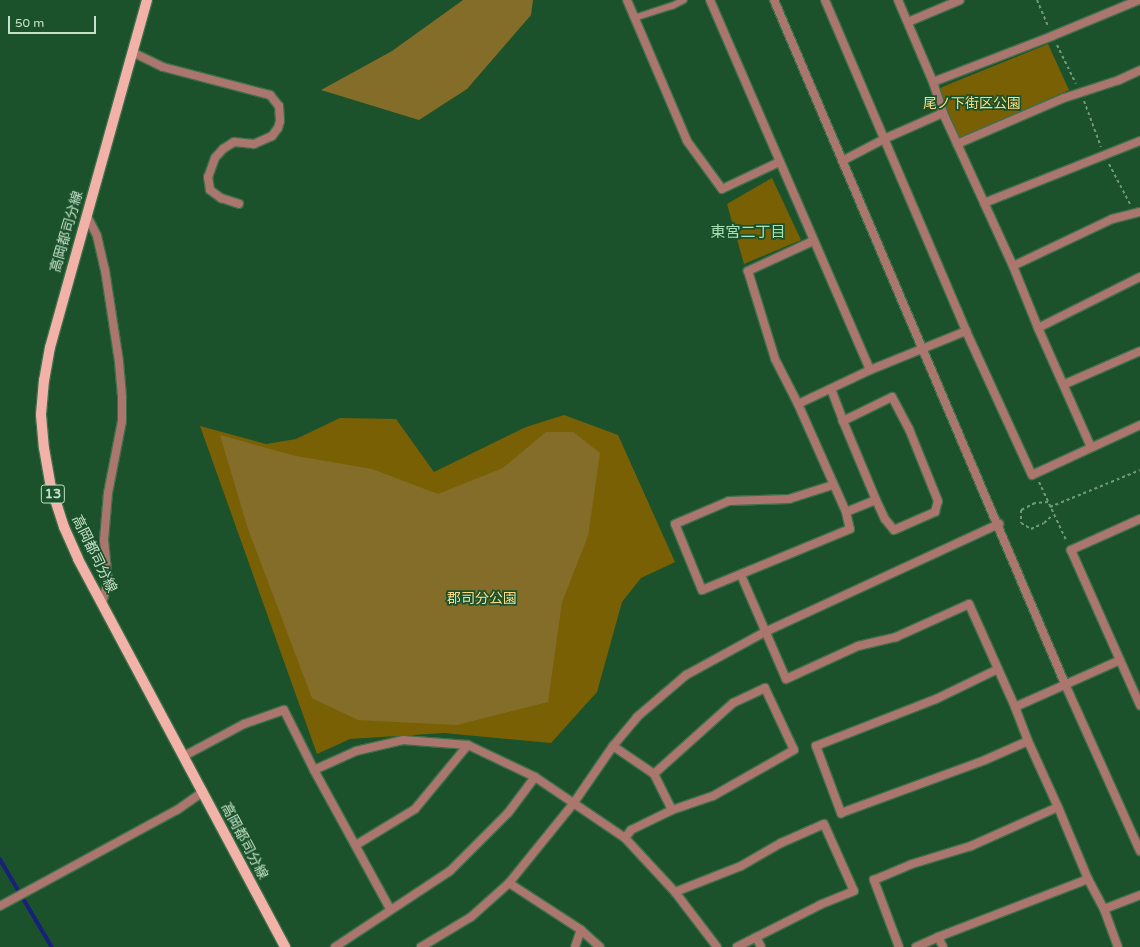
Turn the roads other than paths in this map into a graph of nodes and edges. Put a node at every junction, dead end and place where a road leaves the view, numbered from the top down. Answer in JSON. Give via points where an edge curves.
{"nodes":[{"id":1,"x":146,"y":0,"type":"edge"},
{"id":2,"x":627,"y":0,"type":"edge"},
{"id":3,"x":684,"y":0,"type":"edge"},
{"id":4,"x":710,"y":0,"type":"edge"},
{"id":5,"x":774,"y":0,"type":"edge"},
{"id":6,"x":825,"y":0,"type":"edge"},
{"id":7,"x":898,"y":0,"type":"edge"},
{"id":8,"x":960,"y":0,"type":"edge"},
{"id":9,"x":1139,"y":0,"type":"edge"},
{"id":10,"x":634,"y":18,"type":"junction"},
{"id":11,"x":908,"y":22,"type":"junction"},
{"id":12,"x":132,"y":52,"type":"junction"},
{"id":13,"x":1140,"y":70,"type":"edge"},
{"id":14,"x":933,"y":82,"type":"junction"},
{"id":15,"x":943,"y":113,"type":"junction"},
{"id":16,"x":884,"y":139,"type":"junction"},
{"id":17,"x":1140,"y":141,"type":"edge"},
{"id":18,"x":957,"y":144,"type":"junction"},
{"id":19,"x":842,"y":161,"type":"junction"},
{"id":20,"x":779,"y":162,"type":"junction"},
{"id":21,"x":984,"y":203,"type":"junction"},
{"id":22,"x":239,"y":204,"type":"dead end"},
{"id":23,"x":1137,"y":213,"type":"edge"},
{"id":24,"x":87,"y":216,"type":"junction"},
{"id":25,"x":813,"y":241,"type":"junction"},
{"id":26,"x":1013,"y":266,"type":"junction"},
{"id":27,"x":1140,"y":277,"type":"edge"},
{"id":28,"x":1038,"y":328,"type":"junction"},
{"id":29,"x":966,"y":331,"type":"junction"},
{"id":30,"x":922,"y":349,"type":"junction"},
{"id":31,"x":1140,"y":351,"type":"edge"},
{"id":32,"x":870,"y":370,"type":"junction"},
{"id":33,"x":1065,"y":384,"type":"junction"},
{"id":34,"x":830,"y":389,"type":"junction"},
{"id":35,"x":798,"y":404,"type":"junction"},
{"id":36,"x":843,"y":421,"type":"junction"},
{"id":37,"x":1140,"y":425,"type":"edge"},
{"id":38,"x":1091,"y":447,"type":"junction"},
{"id":39,"x":833,"y":485,"type":"junction"},
{"id":40,"x":876,"y":500,"type":"junction"},
{"id":41,"x":846,"y":512,"type":"junction"},
{"id":42,"x":1140,"y":519,"type":"edge"},
{"id":43,"x":999,"y":524,"type":"junction"},
{"id":44,"x":740,"y":575,"type":"junction"},
{"id":45,"x":102,"y":603,"type":"junction"},
{"id":46,"x":765,"y":632,"type":"junction"},
{"id":47,"x":1120,"y":660,"type":"junction"},
{"id":48,"x":998,"y":669,"type":"junction"},
{"id":49,"x":1066,"y":684,"type":"junction"},
{"id":50,"x":1140,"y":705,"type":"edge"},
{"id":51,"x":1015,"y":707,"type":"junction"},
{"id":52,"x":1028,"y":741,"type":"junction"},
{"id":53,"x":468,"y":745,"type":"junction"},
{"id":54,"x":613,"y":746,"type":"junction"},
{"id":55,"x":184,"y":756,"type":"junction"},
{"id":56,"x":314,"y":770,"type":"junction"},
{"id":57,"x":654,"y":774,"type":"junction"},
{"id":58,"x":535,"y":777,"type":"junction"},
{"id":59,"x":203,"y":792,"type":"junction"},
{"id":60,"x":573,"y":804,"type":"junction"},
{"id":61,"x":1058,"y":807,"type":"junction"},
{"id":62,"x":672,"y":810,"type":"junction"},
{"id":63,"x":625,"y":838,"type":"junction"},
{"id":64,"x":356,"y":845,"type":"junction"},
{"id":65,"x":1140,"y":851,"type":"edge"},
{"id":66,"x":1088,"y":878,"type":"junction"},
{"id":67,"x":509,"y":883,"type":"junction"},
{"id":68,"x":675,"y":892,"type":"junction"},
{"id":69,"x":1140,"y":894,"type":"edge"},
{"id":70,"x":0,"y":906,"type":"edge"},
{"id":71,"x":390,"y":909,"type":"junction"},
{"id":72,"x":1104,"y":909,"type":"junction"},
{"id":73,"x":581,"y":930,"type":"junction"},
{"id":74,"x":938,"y":937,"type":"junction"},
{"id":75,"x":756,"y":938,"type":"junction"},
{"id":76,"x":1115,"y":946,"type":"edge"},
{"id":77,"x":285,"y":947,"type":"edge"},
{"id":78,"x":334,"y":947,"type":"edge"},
{"id":79,"x":421,"y":947,"type":"edge"},
{"id":80,"x":576,"y":947,"type":"edge"},
{"id":81,"x":600,"y":947,"type":"edge"},
{"id":82,"x":717,"y":947,"type":"edge"},
{"id":83,"x":737,"y":947,"type":"edge"},
{"id":84,"x":761,"y":947,"type":"edge"},
{"id":85,"x":899,"y":947,"type":"edge"},
{"id":86,"x":916,"y":947,"type":"edge"},
{"id":87,"x":943,"y":947,"type":"edge"}],
"edges":[{"from":1,"to":12,"type":"main road","name":"高岡都司分線","number":"13"},
{"from":2,"to":10,"type":"street"},
{"from":3,"to":10,"type":"lane"},
{"from":4,"to":20,"type":"street"},
{"from":5,"to":19,"type":"street"},
{"from":6,"to":16,"type":"street"},
{"from":7,"to":11,"type":"street"},
{"from":8,"to":11,"type":"street"},
{"from":9,"to":14,"type":"street"},
{"from":10,"to":20,"type":"street","via":[[687,141],[722,189]]},
{"from":11,"to":14,"type":"street"},
{"from":12,"to":22,"type":"street","via":[[163,67],[270,95],[279,106],[280,121],[272,136],[254,144],[234,142],[215,158],[208,177],[210,190],[221,198]]},
{"from":12,"to":24,"type":"main road","name":"高岡都司分線","number":"13"},
{"from":13,"to":18,"type":"street","via":[[1119,80],[1080,92]]},
{"from":14,"to":15,"type":"street"},
{"from":15,"to":16,"type":"street"},
{"from":15,"to":18,"type":"street"},
{"from":16,"to":19,"type":"street"},
{"from":16,"to":29,"type":"street"},
{"from":17,"to":21,"type":"street"},
{"from":18,"to":21,"type":"street"},
{"from":19,"to":30,"type":"street"},
{"from":20,"to":25,"type":"street"},
{"from":21,"to":26,"type":"street"},
{"from":23,"to":26,"type":"street","via":[[1112,220]]},
{"from":24,"to":45,"type":"street","via":[[97,236],[105,270],[122,398],[122,421],[108,493],[104,540],[108,581]]},
{"from":24,"to":45,"type":"main road","name":"高岡都司分線","number":"13","via":[[50,347],[41,415],[51,487],[78,559]]},
{"from":25,"to":32,"type":"street"},
{"from":25,"to":35,"type":"street","via":[[748,271],[775,359]]},
{"from":26,"to":28,"type":"street"},
{"from":27,"to":28,"type":"street"},
{"from":28,"to":33,"type":"street"},
{"from":29,"to":30,"type":"street"},
{"from":29,"to":38,"type":"street","via":[[1032,475]]},
{"from":30,"to":32,"type":"street"},
{"from":30,"to":43,"type":"street"},
{"from":31,"to":33,"type":"street"},
{"from":32,"to":34,"type":"street"},
{"from":33,"to":38,"type":"street"},
{"from":34,"to":35,"type":"street"},
{"from":34,"to":36,"type":"street"},
{"from":35,"to":39,"type":"street"},
{"from":36,"to":40,"type":"street"},
{"from":36,"to":40,"type":"street","via":[[892,397],[909,429],[938,501],[935,512],[894,530]]},
{"from":37,"to":38,"type":"street"},
{"from":39,"to":41,"type":"street"},
{"from":39,"to":44,"type":"street","via":[[789,499],[729,501],[675,524],[702,590]]},
{"from":40,"to":41,"type":"street"},
{"from":41,"to":44,"type":"street","via":[[850,528]]},
{"from":42,"to":47,"type":"street","via":[[1071,550]]},
{"from":43,"to":46,"type":"street"},
{"from":43,"to":49,"type":"street"},
{"from":44,"to":46,"type":"street"},
{"from":45,"to":55,"type":"main road","name":"高岡都司分線","number":"13"},
{"from":46,"to":48,"type":"street","via":[[786,679],[858,646],[896,637],[969,604]]},
{"from":46,"to":54,"type":"street","via":[[686,675],[638,717]]},
{"from":47,"to":49,"type":"street"},
{"from":47,"to":50,"type":"street"},
{"from":48,"to":51,"type":"street"},
{"from":48,"to":52,"type":"street","via":[[936,699],[816,746],[841,813],[985,760]]},
{"from":49,"to":51,"type":"street"},
{"from":49,"to":65,"type":"street"},
{"from":51,"to":52,"type":"street"},
{"from":52,"to":61,"type":"street"},
{"from":53,"to":56,"type":"street","via":[[403,740],[356,750]]},
{"from":53,"to":58,"type":"street"},
{"from":53,"to":64,"type":"street","via":[[415,809]]},
{"from":54,"to":57,"type":"street"},
{"from":54,"to":60,"type":"street"},
{"from":55,"to":56,"type":"street","via":[[244,724],[284,710]]},
{"from":55,"to":59,"type":"main road","name":"高岡都司分線","number":"13"},
{"from":56,"to":64,"type":"street"},
{"from":57,"to":62,"type":"street"},
{"from":57,"to":62,"type":"street","via":[[733,703],[765,688],[794,750],[713,796]]},
{"from":58,"to":60,"type":"street"},
{"from":58,"to":71,"type":"street","via":[[508,813],[450,871]]},
{"from":59,"to":70,"type":"street","via":[[177,810]]},
{"from":59,"to":77,"type":"main road","name":"高岡都司分線","number":"13"},
{"from":60,"to":63,"type":"street"},
{"from":60,"to":67,"type":"street"},
{"from":61,"to":66,"type":"street"},
{"from":61,"to":85,"type":"street","via":[[970,846],[912,864],[874,880]]},
{"from":62,"to":63,"type":"street","via":[[631,830]]},
{"from":63,"to":68,"type":"street"},
{"from":64,"to":71,"type":"street"},
{"from":66,"to":72,"type":"street"},
{"from":66,"to":74,"type":"street"},
{"from":67,"to":73,"type":"street"},
{"from":67,"to":79,"type":"street","via":[[472,917]]},
{"from":68,"to":75,"type":"street","via":[[741,866],[781,843],[824,824],[854,891],[820,905]]},
{"from":68,"to":82,"type":"street"},
{"from":69,"to":72,"type":"street"},
{"from":71,"to":78,"type":"street"},
{"from":72,"to":76,"type":"street"},
{"from":73,"to":80,"type":"street"},
{"from":73,"to":81,"type":"street"},
{"from":74,"to":86,"type":"street"},
{"from":74,"to":87,"type":"street"},
{"from":75,"to":83,"type":"street"},
{"from":75,"to":84,"type":"street"}]}
